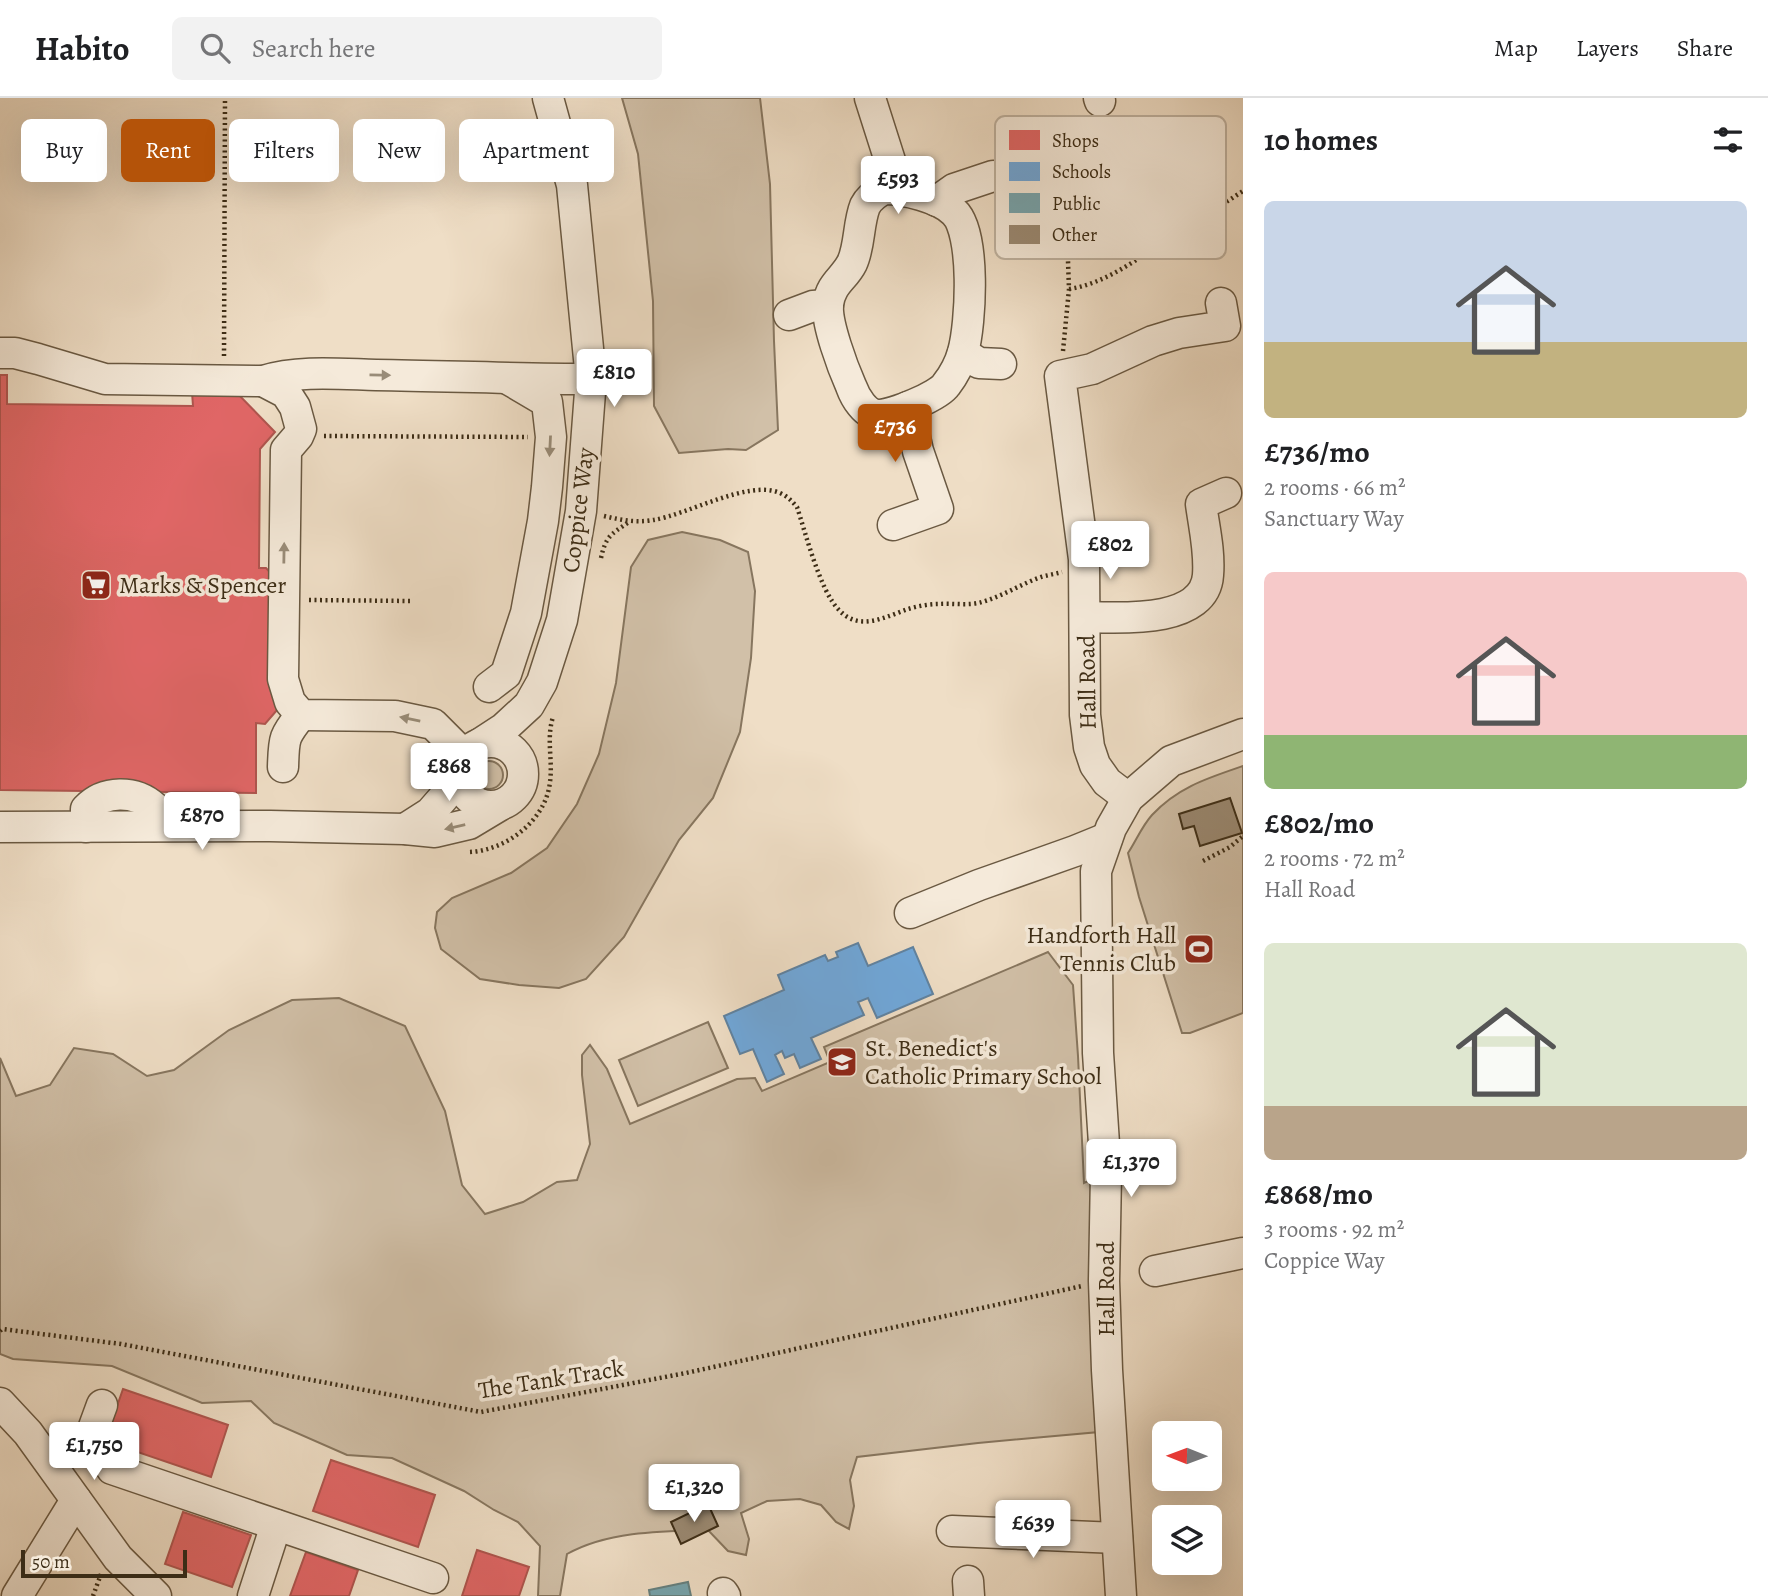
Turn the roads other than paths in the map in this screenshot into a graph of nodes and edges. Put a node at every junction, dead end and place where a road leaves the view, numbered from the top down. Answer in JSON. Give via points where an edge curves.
{"nodes":[{"id":1,"x":870,"y":98,"type":"edge"},
{"id":2,"x":547,"y":99,"type":"edge"},
{"id":3,"x":993,"y":176,"type":"dead end"},
{"id":4,"x":899,"y":189,"type":"junction"},
{"id":5,"x":937,"y":201,"type":"junction"},
{"id":6,"x":1221,"y":303,"type":"dead end"},
{"id":7,"x":828,"y":305,"type":"junction"},
{"id":8,"x":789,"y":315,"type":"dead end"},
{"id":9,"x":0,"y":353,"type":"edge"},
{"id":10,"x":963,"y":353,"type":"junction"},
{"id":11,"x":1001,"y":364,"type":"dead end"},
{"id":12,"x":346,"y":374,"type":"junction"},
{"id":13,"x":507,"y":379,"type":"junction"},
{"id":14,"x":591,"y":379,"type":"junction"},
{"id":15,"x":263,"y":381,"type":"junction"},
{"id":16,"x":908,"y":407,"type":"junction"},
{"id":17,"x":300,"y":433,"type":"junction"},
{"id":18,"x":1226,"y":493,"type":"dead end"},
{"id":19,"x":893,"y":525,"type":"dead end"},
{"id":20,"x":1085,"y":618,"type":"junction"},
{"id":21,"x":489,"y":687,"type":"dead end"},
{"id":22,"x":541,"y":710,"type":"junction"},
{"id":23,"x":302,"y":715,"type":"junction"},
{"id":24,"x":1243,"y":734,"type":"edge"},
{"id":25,"x":1243,"y":740,"type":"edge"},
{"id":26,"x":468,"y":759,"type":"junction"},
{"id":27,"x":522,"y":765,"type":"junction"},
{"id":28,"x":283,"y":767,"type":"dead end"},
{"id":29,"x":1128,"y":798,"type":"junction"},
{"id":30,"x":499,"y":806,"type":"junction"},
{"id":31,"x":0,"y":827,"type":"edge"},
{"id":32,"x":405,"y":829,"type":"junction"},
{"id":33,"x":1107,"y":838,"type":"junction"},
{"id":34,"x":910,"y":913,"type":"dead end"},
{"id":35,"x":1243,"y":1253,"type":"edge"},
{"id":36,"x":1155,"y":1270,"type":"dead end"},
{"id":37,"x":0,"y":1403,"type":"edge"},
{"id":38,"x":102,"y":1405,"type":"dead end"},
{"id":39,"x":76,"y":1500,"type":"junction"},
{"id":40,"x":276,"y":1525,"type":"junction"},
{"id":41,"x":952,"y":1531,"type":"dead end"},
{"id":42,"x":1116,"y":1538,"type":"junction"},
{"id":43,"x":433,"y":1578,"type":"dead end"},
{"id":44,"x":17,"y":1596,"type":"edge"},
{"id":45,"x":156,"y":1596,"type":"edge"},
{"id":46,"x":253,"y":1596,"type":"edge"},
{"id":47,"x":1121,"y":1596,"type":"edge"}],
"edges":[{"from":1,"to":4,"type":"street"},
{"from":2,"to":14,"type":"street","name":"Coppice Way","via":[[572,185]]},
{"from":3,"to":5,"type":"street","via":[[954,189]]},
{"from":4,"to":5,"type":"street"},
{"from":4,"to":7,"type":"street","via":[[884,189],[865,205],[852,264],[834,285]]},
{"from":5,"to":10,"type":"street","via":[[956,212],[969,254]]},
{"from":6,"to":20,"type":"street","name":"Hall Road","via":[[1225,326],[1179,333],[1092,369],[1060,376],[1084,559]]},
{"from":7,"to":8,"type":"street"},
{"from":7,"to":16,"type":"street","via":[[851,388],[865,410],[878,415]]},
{"from":9,"to":15,"type":"street","via":[[15,353],[105,379]]},
{"from":10,"to":11,"type":"street","via":[[979,363]]},
{"from":10,"to":16,"type":"street","via":[[945,387]]},
{"from":12,"to":13,"type":"street","one_way":true},
{"from":12,"to":15,"type":"street"},
{"from":12,"to":17,"type":"street","via":[[319,394]]},
{"from":13,"to":14,"type":"street"},
{"from":13,"to":21,"type":"street","one_way":true,"via":[[547,402],[551,437],[526,614],[506,674]]},
{"from":14,"to":22,"type":"street","name":"Coppice Way","via":[[581,511],[562,620],[542,682]]},
{"from":15,"to":17,"type":"street","via":[[286,393],[295,407]]},
{"from":16,"to":19,"type":"street","via":[[939,509]]},
{"from":23,"to":17,"type":"street","one_way":true,"via":[[289,702],[283,679],[286,450]]},
{"from":18,"to":20,"type":"street","via":[[1200,504],[1209,578],[1203,593],[1188,606],[1164,614]]},
{"from":20,"to":29,"type":"street","name":"Hall Road","via":[[1089,747],[1107,782]]},
{"from":22,"to":26,"type":"street","name":"Coppice Way","via":[[504,728]]},
{"from":22,"to":27,"type":"street","name":"Coppice Way"},
{"from":26,"to":23,"type":"street","one_way":true,"via":[[433,724],[395,716]]},
{"from":23,"to":28,"type":"street","via":[[286,733]]},
{"from":24,"to":25,"type":"street"},
{"from":24,"to":29,"type":"street","via":[[1171,761]]},
{"from":26,"to":27,"type":"street","via":[[491,742],[501,743]]},
{"from":26,"to":30,"type":"street","via":[[462,788],[477,804]]},
{"from":26,"to":32,"type":"street","name":"Coppice Way","via":[[430,813]]},
{"from":27,"to":30,"type":"street","via":[[522,786],[509,802]]},
{"from":29,"to":33,"type":"street","name":"Hall Road"},
{"from":30,"to":32,"type":"street","one_way":true,"via":[[469,824],[435,832]]},
{"from":31,"to":32,"type":"street"},
{"from":33,"to":34,"type":"street"},
{"from":33,"to":42,"type":"street","name":"Hall Road","via":[[1096,871],[1098,1053],[1106,1174],[1104,1281]]},
{"from":35,"to":36,"type":"street"},
{"from":37,"to":39,"type":"street","via":[[28,1433]]},
{"from":38,"to":40,"type":"street","via":[[91,1435],[112,1469]]},
{"from":39,"to":44,"type":"street"},
{"from":39,"to":45,"type":"street","via":[[118,1558]]},
{"from":40,"to":43,"type":"street"},
{"from":40,"to":46,"type":"street"},
{"from":41,"to":42,"type":"street"},
{"from":42,"to":47,"type":"street","name":"Hall Road"}]}
